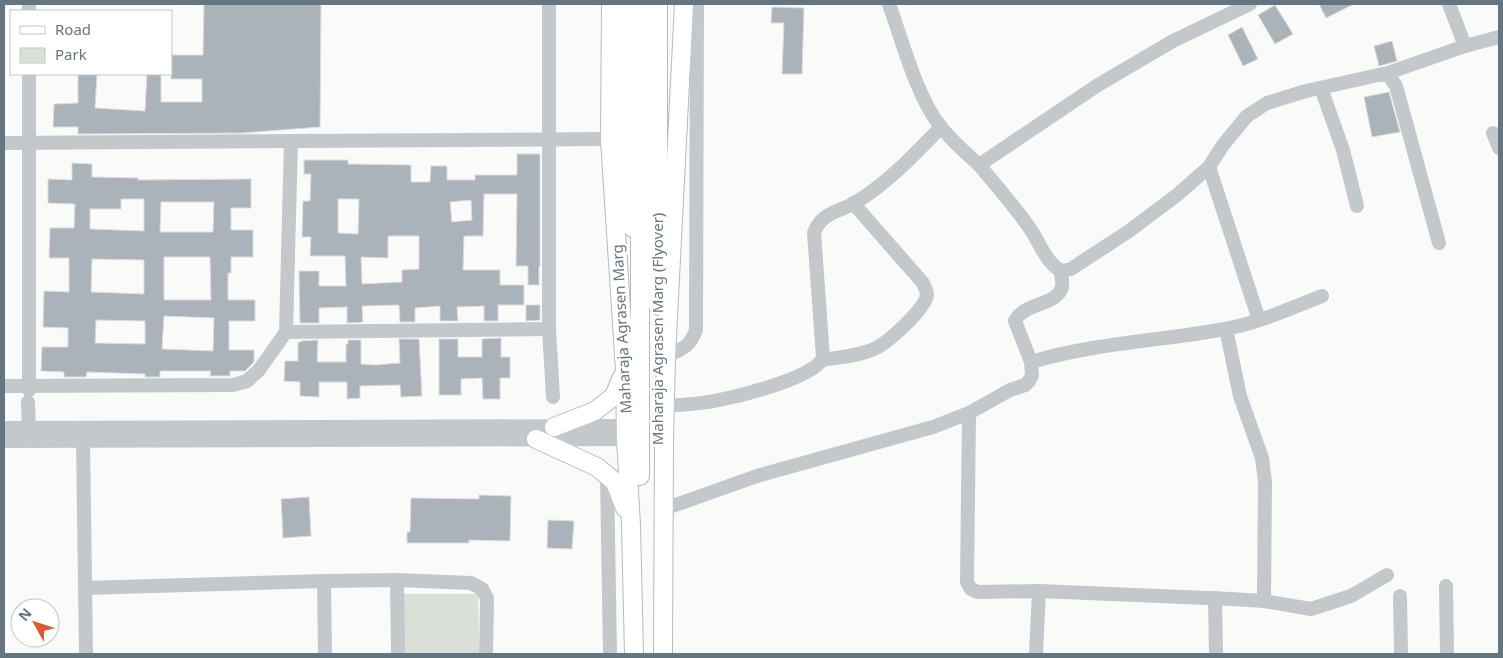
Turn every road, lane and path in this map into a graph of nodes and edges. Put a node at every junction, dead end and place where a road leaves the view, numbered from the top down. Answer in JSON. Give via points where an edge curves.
{"nodes":[{"id":1,"x":549,"y":4,"type":"edge"},
{"id":2,"x":611,"y":4,"type":"edge"},
{"id":3,"x":625,"y":4,"type":"edge"},
{"id":4,"x":640,"y":4,"type":"edge"},
{"id":5,"x":658,"y":4,"type":"edge"},
{"id":6,"x":677,"y":4,"type":"edge"},
{"id":7,"x":684,"y":4,"type":"edge"},
{"id":8,"x":697,"y":4,"type":"edge"},
{"id":9,"x":889,"y":4,"type":"edge"},
{"id":10,"x":1250,"y":4,"type":"edge"},
{"id":11,"x":1448,"y":4,"type":"edge"},
{"id":12,"x":1499,"y":37,"type":"edge"},
{"id":13,"x":1465,"y":46,"type":"junction"},
{"id":14,"x":29,"y":75,"type":"edge"},
{"id":15,"x":1382,"y":75,"type":"junction"},
{"id":16,"x":1321,"y":88,"type":"junction"},
{"id":17,"x":941,"y":127,"type":"junction"},
{"id":18,"x":1493,"y":133,"type":"dead end"},
{"id":19,"x":549,"y":139,"type":"junction"},
{"id":20,"x":610,"y":139,"type":"junction"},
{"id":21,"x":291,"y":141,"type":"junction"},
{"id":22,"x":4,"y":143,"type":"edge"},
{"id":23,"x":29,"y":143,"type":"junction"},
{"id":24,"x":1499,"y":148,"type":"edge"},
{"id":25,"x":979,"y":165,"type":"junction"},
{"id":26,"x":1209,"y":168,"type":"junction"},
{"id":27,"x":659,"y":195,"type":"junction"},
{"id":28,"x":853,"y":203,"type":"junction"},
{"id":29,"x":1356,"y":206,"type":"dead end"},
{"id":30,"x":1439,"y":243,"type":"dead end"},
{"id":31,"x":640,"y":260,"type":"junction"},
{"id":32,"x":1061,"y":271,"type":"junction"},
{"id":33,"x":1322,"y":296,"type":"dead end"},
{"id":34,"x":1259,"y":320,"type":"junction"},
{"id":35,"x":549,"y":329,"type":"junction"},
{"id":36,"x":1226,"y":329,"type":"junction"},
{"id":37,"x":286,"y":332,"type":"junction"},
{"id":38,"x":666,"y":356,"type":"junction"},
{"id":39,"x":822,"y":360,"type":"junction"},
{"id":40,"x":1030,"y":362,"type":"junction"},
{"id":41,"x":625,"y":370,"type":"junction"},
{"id":42,"x":4,"y":386,"type":"edge"},
{"id":43,"x":29,"y":392,"type":"junction"},
{"id":44,"x":552,"y":397,"type":"dead end"},
{"id":45,"x":665,"y":406,"type":"junction"},
{"id":46,"x":969,"y":412,"type":"junction"},
{"id":47,"x":554,"y":427,"type":"junction"},
{"id":48,"x":4,"y":428,"type":"edge"},
{"id":49,"x":626,"y":433,"type":"junction"},
{"id":50,"x":29,"y":434,"type":"junction"},
{"id":51,"x":536,"y":439,"type":"junction"},
{"id":52,"x":83,"y":440,"type":"junction"},
{"id":53,"x":4,"y":441,"type":"edge"},
{"id":54,"x":607,"y":475,"type":"junction"},
{"id":55,"x":664,"y":509,"type":"junction"},
{"id":56,"x":631,"y":525,"type":"junction"},
{"id":57,"x":1387,"y":575,"type":"dead end"},
{"id":58,"x":397,"y":580,"type":"junction"},
{"id":59,"x":324,"y":581,"type":"junction"},
{"id":60,"x":1446,"y":586,"type":"dead end"},
{"id":61,"x":85,"y":588,"type":"junction"},
{"id":62,"x":1039,"y":591,"type":"junction"},
{"id":63,"x":1400,"y":596,"type":"dead end"},
{"id":64,"x":1215,"y":598,"type":"junction"},
{"id":65,"x":1264,"y":601,"type":"junction"},
{"id":66,"x":86,"y":654,"type":"edge"},
{"id":67,"x":325,"y":654,"type":"edge"},
{"id":68,"x":398,"y":654,"type":"edge"},
{"id":69,"x":486,"y":654,"type":"edge"},
{"id":70,"x":610,"y":654,"type":"edge"},
{"id":71,"x":634,"y":654,"type":"edge"},
{"id":72,"x":640,"y":654,"type":"edge"},
{"id":73,"x":655,"y":654,"type":"edge"},
{"id":74,"x":663,"y":654,"type":"edge"},
{"id":75,"x":1036,"y":654,"type":"edge"},
{"id":76,"x":1216,"y":654,"type":"edge"},
{"id":77,"x":1401,"y":654,"type":"edge"},
{"id":78,"x":1448,"y":654,"type":"edge"}],
"edges":[{"from":1,"to":19,"type":"street"},
{"from":2,"to":20,"type":"main road","name":"Maharaja Agrasen Marg"},
{"from":3,"to":31,"type":"main road","via":[[624,192]]},
{"from":4,"to":31,"type":"main road","name":"Maharaja Agrasen Marg (Flyover)"},
{"from":5,"to":27,"type":"main road","name":"Maharaja Agrasen Marg (Flyover)"},
{"from":6,"to":27,"type":"main road","via":[[673,126]]},
{"from":7,"to":38,"type":"main road"},
{"from":8,"to":38,"type":"street","via":[[696,330],[685,348]]},
{"from":9,"to":17,"type":"street","via":[[917,83]]},
{"from":10,"to":25,"type":"street","via":[[1174,41],[1098,85]]},
{"from":11,"to":13,"type":"street"},
{"from":12,"to":13,"type":"street"},
{"from":13,"to":15,"type":"street"},
{"from":14,"to":23,"type":"street"},
{"from":15,"to":16,"type":"street"},
{"from":15,"to":30,"type":"street","via":[[1389,76],[1396,86]]},
{"from":16,"to":26,"type":"street","via":[[1267,103],[1247,116]]},
{"from":16,"to":29,"type":"street","via":[[1343,150]]},
{"from":17,"to":25,"type":"street"},
{"from":17,"to":28,"type":"street","via":[[884,183]]},
{"from":18,"to":24,"type":"street"},
{"from":19,"to":20,"type":"street"},
{"from":19,"to":21,"type":"street"},
{"from":19,"to":35,"type":"street"},
{"from":20,"to":41,"type":"main road","name":"Maharaja Agrasen Marg"},
{"from":21,"to":23,"type":"street"},
{"from":21,"to":37,"type":"street"},
{"from":22,"to":23,"type":"street"},
{"from":23,"to":43,"type":"street"},
{"from":25,"to":32,"type":"street","via":[[1007,198],[1053,266]]},
{"from":26,"to":32,"type":"street","via":[[1129,231],[1071,269]]},
{"from":26,"to":34,"type":"street"},
{"from":27,"to":73,"type":"main road","name":"Maharaja Agrasen Marg (Flyover)"},
{"from":28,"to":39,"type":"street","via":[[824,217],[814,233]]},
{"from":28,"to":39,"type":"street","via":[[923,283],[927,295],[923,306],[878,347]]},
{"from":31,"to":72,"type":"main road","name":"Maharaja Agrasen Marg (Flyover)"},
{"from":32,"to":40,"type":"street","via":[[1062,287],[1058,295],[1018,314],[1015,321]]},
{"from":33,"to":34,"type":"street"},
{"from":34,"to":36,"type":"street"},
{"from":35,"to":37,"type":"street"},
{"from":35,"to":44,"type":"street"},
{"from":36,"to":40,"type":"street","via":[[1090,348]]},
{"from":36,"to":65,"type":"street","via":[[1240,396],[1262,458],[1265,482]]},
{"from":37,"to":43,"type":"street","via":[[259,370],[247,381],[233,386]]},
{"from":38,"to":45,"type":"main road"},
{"from":39,"to":45,"type":"street","via":[[804,374],[761,389],[719,400]]},
{"from":40,"to":46,"type":"street","via":[[1032,375],[1025,385]]},
{"from":41,"to":47,"type":"main road","via":[[614,396],[608,401],[595,411]]},
{"from":41,"to":49,"type":"main road","name":"Maharaja Agrasen Marg"},
{"from":42,"to":43,"type":"street"},
{"from":43,"to":50,"type":"street"},
{"from":45,"to":55,"type":"main road"},
{"from":46,"to":55,"type":"street","via":[[933,428],[757,476]]},
{"from":46,"to":62,"type":"street","via":[[967,582],[978,592]]},
{"from":47,"to":49,"type":"street"},
{"from":47,"to":50,"type":"street"},
{"from":48,"to":50,"type":"street"},
{"from":49,"to":51,"type":"street"},
{"from":49,"to":56,"type":"main road","name":"Maharaja Agrasen Marg"},
{"from":50,"to":52,"type":"street"},
{"from":50,"to":53,"type":"street"},
{"from":51,"to":52,"type":"street"},
{"from":51,"to":54,"type":"main road","via":[[597,467]]},
{"from":52,"to":61,"type":"street"},
{"from":54,"to":56,"type":"main road","via":[[615,482]]},
{"from":54,"to":70,"type":"street"},
{"from":55,"to":74,"type":"main road"},
{"from":56,"to":71,"type":"main road","name":"Maharaja Agrasen Marg"},
{"from":57,"to":65,"type":"street","via":[[1351,596],[1312,609]]},
{"from":58,"to":59,"type":"street"},
{"from":58,"to":68,"type":"street"},
{"from":58,"to":69,"type":"street","via":[[471,583],[482,589],[487,598]]},
{"from":59,"to":61,"type":"street"},
{"from":59,"to":67,"type":"street"},
{"from":60,"to":78,"type":"street"},
{"from":61,"to":66,"type":"street"},
{"from":62,"to":64,"type":"street"},
{"from":62,"to":75,"type":"street"},
{"from":63,"to":77,"type":"street"},
{"from":64,"to":65,"type":"street"},
{"from":64,"to":76,"type":"street"}]}
